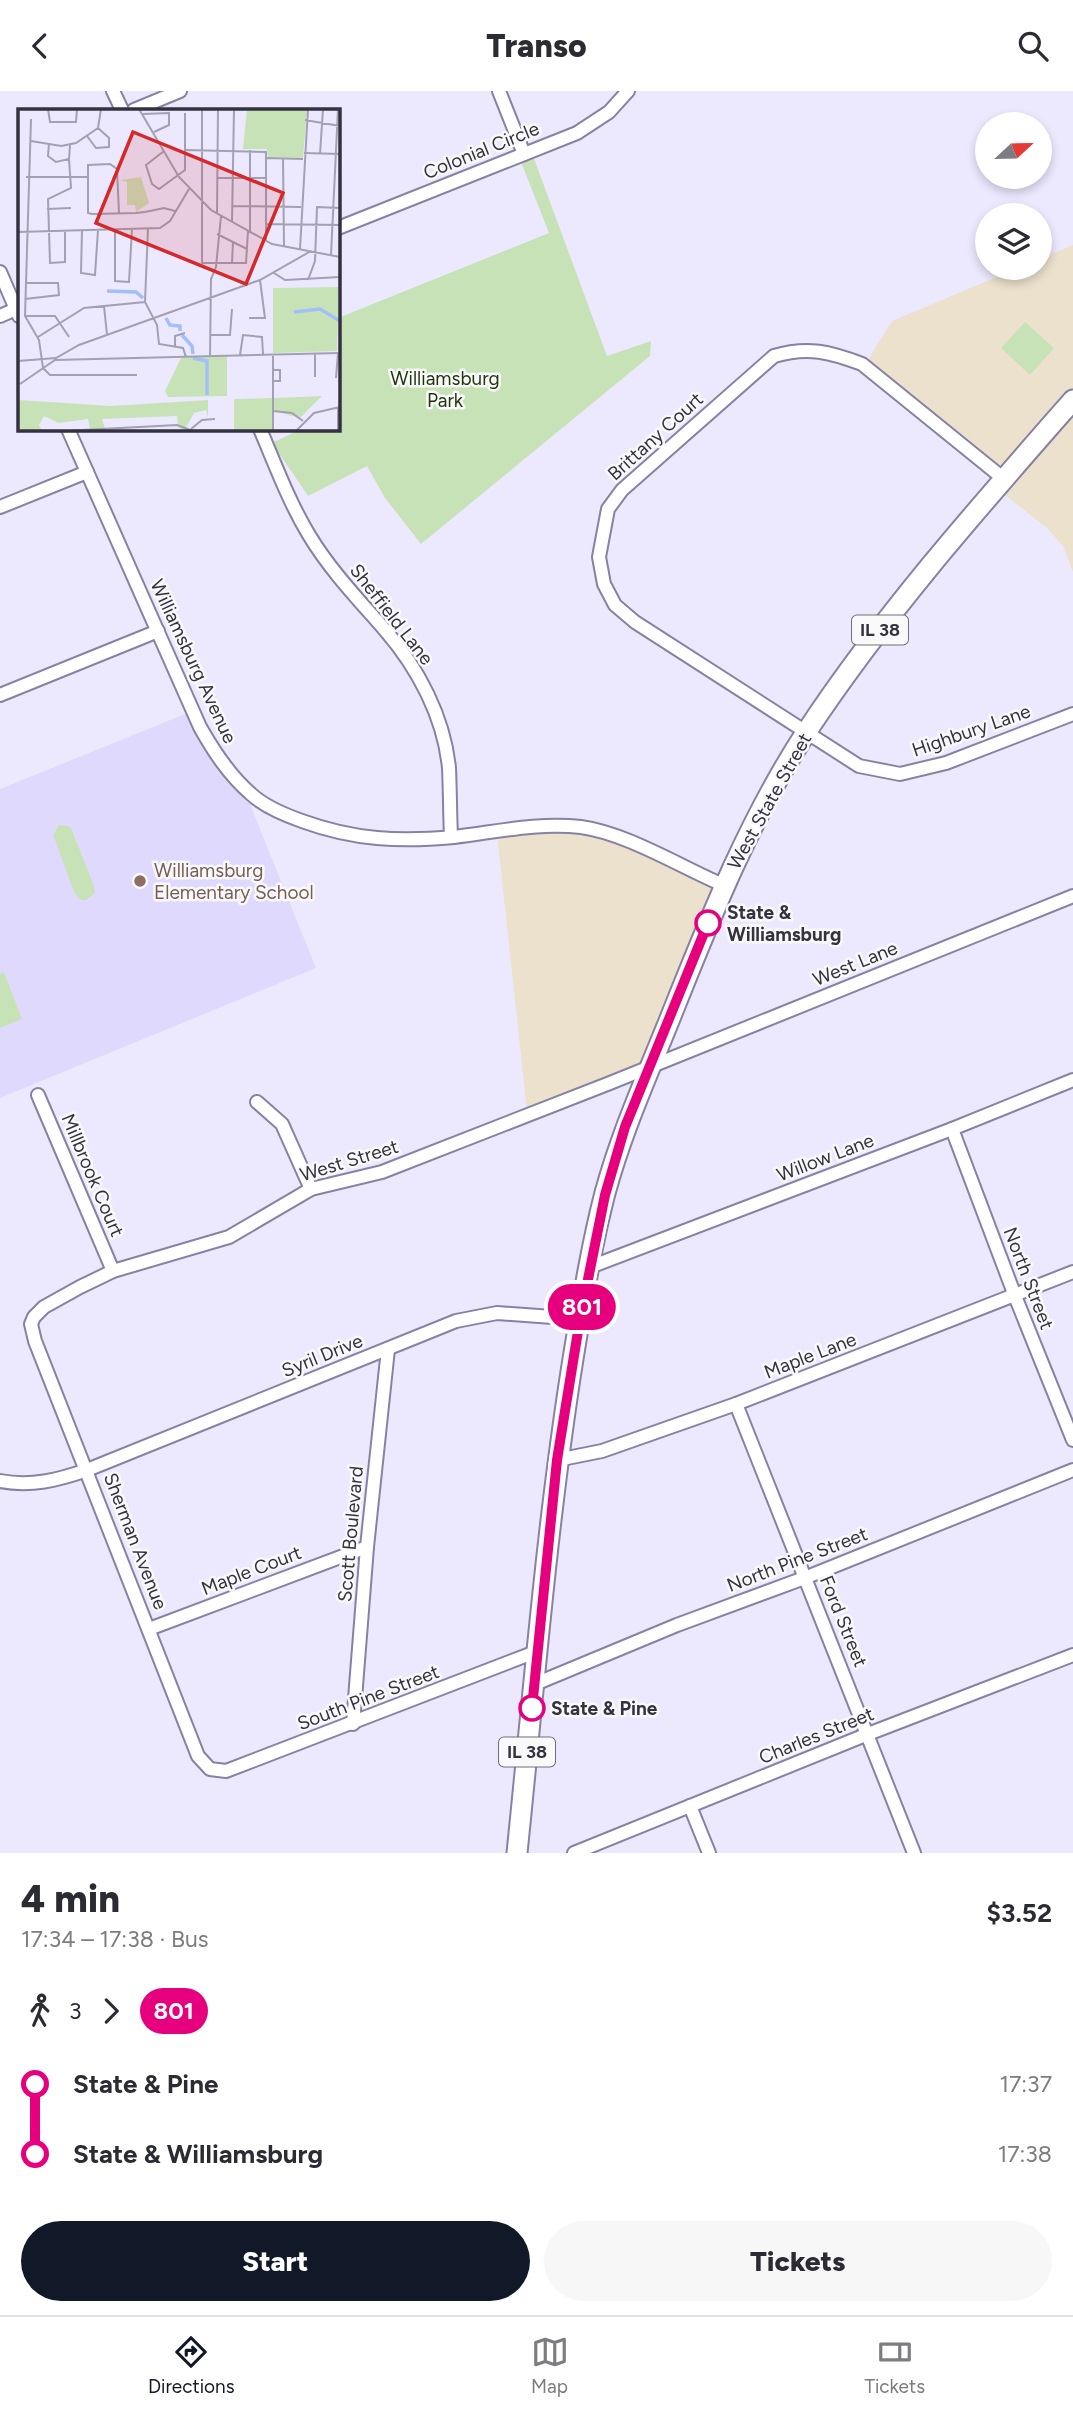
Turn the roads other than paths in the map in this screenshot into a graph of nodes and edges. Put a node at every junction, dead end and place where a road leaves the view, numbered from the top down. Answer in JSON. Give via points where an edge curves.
{"nodes":[{"id":1,"x":113,"y":91,"type":"edge"},
{"id":2,"x":180,"y":91,"type":"edge"},
{"id":3,"x":499,"y":91,"type":"edge"},
{"id":4,"x":628,"y":91,"type":"edge"},
{"id":5,"x":122,"y":109,"type":"edge"},
{"id":6,"x":136,"y":109,"type":"edge"},
{"id":7,"x":524,"y":154,"type":"junction"},
{"id":8,"x":340,"y":226,"type":"edge"},
{"id":9,"x":0,"y":272,"type":"edge"},
{"id":10,"x":18,"y":313,"type":"edge"},
{"id":11,"x":0,"y":316,"type":"edge"},
{"id":12,"x":1073,"y":400,"type":"edge"},
{"id":13,"x":69,"y":431,"type":"edge"},
{"id":14,"x":261,"y":431,"type":"edge"},
{"id":15,"x":87,"y":472,"type":"junction"},
{"id":16,"x":1004,"y":479,"type":"junction"},
{"id":17,"x":0,"y":507,"type":"edge"},
{"id":18,"x":158,"y":631,"type":"junction"},
{"id":19,"x":0,"y":695,"type":"edge"},
{"id":20,"x":1073,"y":714,"type":"edge"},
{"id":21,"x":807,"y":732,"type":"junction"},
{"id":22,"x":451,"y":837,"type":"junction"},
{"id":23,"x":723,"y":885,"type":"junction"},
{"id":24,"x":1073,"y":896,"type":"edge"},
{"id":25,"x":651,"y":1065,"type":"junction"},
{"id":26,"x":1073,"y":1080,"type":"edge"},
{"id":27,"x":38,"y":1095,"type":"dead end"},
{"id":28,"x":257,"y":1102,"type":"dead end"},
{"id":29,"x":952,"y":1129,"type":"junction"},
{"id":30,"x":311,"y":1189,"type":"junction"},
{"id":31,"x":590,"y":1267,"type":"junction"},
{"id":32,"x":113,"y":1271,"type":"junction"},
{"id":33,"x":1073,"y":1272,"type":"edge"},
{"id":34,"x":1015,"y":1296,"type":"junction"},
{"id":35,"x":580,"y":1319,"type":"junction"},
{"id":36,"x":31,"y":1324,"type":"joint"},
{"id":37,"x":388,"y":1349,"type":"junction"},
{"id":38,"x":736,"y":1404,"type":"junction"},
{"id":39,"x":1073,"y":1440,"type":"edge"},
{"id":40,"x":557,"y":1460,"type":"junction"},
{"id":41,"x":87,"y":1470,"type":"junction"},
{"id":42,"x":1073,"y":1470,"type":"edge"},
{"id":43,"x":0,"y":1481,"type":"edge"},
{"id":44,"x":367,"y":1546,"type":"junction"},
{"id":45,"x":807,"y":1577,"type":"junction"},
{"id":46,"x":149,"y":1629,"type":"junction"},
{"id":47,"x":538,"y":1651,"type":"junction"},
{"id":48,"x":1073,"y":1655,"type":"edge"},
{"id":49,"x":535,"y":1684,"type":"junction"},
{"id":50,"x":353,"y":1724,"type":"junction"},
{"id":51,"x":869,"y":1734,"type":"junction"},
{"id":52,"x":210,"y":1769,"type":"joint"},
{"id":53,"x":690,"y":1806,"type":"junction"},
{"id":54,"x":517,"y":1853,"type":"edge"},
{"id":55,"x":573,"y":1853,"type":"edge"},
{"id":56,"x":709,"y":1853,"type":"edge"},
{"id":57,"x":915,"y":1853,"type":"edge"}],
"edges":[{"from":1,"to":5,"type":"street"},
{"from":2,"to":6,"type":"street"},
{"from":3,"to":7,"type":"street"},
{"from":4,"to":7,"type":"street","name":"Colonial Circle","via":[[593,124]]},
{"from":7,"to":8,"type":"street","name":"Colonial Circle"},
{"from":9,"to":10,"type":"street"},
{"from":10,"to":11,"type":"street"},
{"from":12,"to":16,"type":"main road","name":"West State Street","number":"IL 38"},
{"from":13,"to":15,"type":"street","name":"Williamsburg Avenue"},
{"from":14,"to":22,"type":"street","name":"Sheffield Lane","via":[[308,534],[345,587],[415,670],[436,714],[448,765]]},
{"from":15,"to":17,"type":"street"},
{"from":15,"to":18,"type":"street","name":"Williamsburg Avenue"},
{"from":16,"to":21,"type":"main road","name":"West State Street","number":"IL 38","via":[[885,624]]},
{"from":16,"to":21,"type":"street","name":"Brittany Court","via":[[862,364],[838,355],[794,350],[774,356],[622,490],[608,509],[598,557],[615,605]]},
{"from":18,"to":19,"type":"street"},
{"from":18,"to":22,"type":"street","name":"Williamsburg Avenue","via":[[216,755],[252,795],[283,814],[349,835],[399,840]]},
{"from":20,"to":21,"type":"street","name":"Highbury Lane","via":[[946,763],[900,774],[859,765]]},
{"from":21,"to":23,"type":"main road","name":"West State Street","number":"IL 38"},
{"from":22,"to":23,"type":"street","name":"Williamsburg Avenue","via":[[543,825],[598,830]]},
{"from":23,"to":25,"type":"main road","name":"West State Street","number":"IL 38"},
{"from":24,"to":25,"type":"street","name":"West Lane"},
{"from":25,"to":30,"type":"street","name":"West Street","via":[[382,1172]]},
{"from":25,"to":31,"type":"main road","name":"West State Street","number":"IL 38","via":[[625,1127]]},
{"from":26,"to":29,"type":"street","name":"Willow Lane"},
{"from":27,"to":32,"type":"street","name":"Millbrook Court"},
{"from":28,"to":30,"type":"street","via":[[282,1123]]},
{"from":29,"to":31,"type":"street","name":"Willow Lane"},
{"from":29,"to":34,"type":"street","name":"North Street"},
{"from":30,"to":32,"type":"street","name":"West Street","via":[[229,1237]]},
{"from":31,"to":35,"type":"main road","name":"West State Street","number":"IL 38"},
{"from":32,"to":36,"type":"street","name":"West Street","via":[[44,1307]]},
{"from":33,"to":34,"type":"street","name":"Maple Lane"},
{"from":34,"to":38,"type":"street","name":"Maple Lane"},
{"from":34,"to":39,"type":"street","name":"North Street"},
{"from":35,"to":37,"type":"street","name":"Syril Drive","via":[[477,1315]]},
{"from":35,"to":40,"type":"main road","name":"West State Street","number":"IL 38"},
{"from":36,"to":41,"type":"street","name":"Sherman Avenue"},
{"from":37,"to":41,"type":"street","name":"Syril Drive"},
{"from":37,"to":44,"type":"street","name":"Scott Boulevard"},
{"from":38,"to":40,"type":"street","name":"Maple Lane","via":[[602,1451]]},
{"from":38,"to":45,"type":"street","name":"Ford Street"},
{"from":40,"to":47,"type":"main road","name":"West State Street","number":"IL 38"},
{"from":41,"to":43,"type":"street","name":"Syril Drive","via":[[48,1482]]},
{"from":41,"to":46,"type":"street","name":"Sherman Avenue"},
{"from":42,"to":45,"type":"street","name":"North Pine Street"},
{"from":44,"to":46,"type":"street","name":"Maple Court"},
{"from":44,"to":50,"type":"street","name":"Scott Boulevard"},
{"from":45,"to":49,"type":"street","name":"North Pine Street"},
{"from":45,"to":51,"type":"street","name":"Ford Street"},
{"from":46,"to":52,"type":"street","name":"Sherman Avenue","via":[[198,1756]]},
{"from":47,"to":49,"type":"main road","name":"West State Street","number":"IL 38"},
{"from":47,"to":50,"type":"street","name":"South Pine Street"},
{"from":48,"to":51,"type":"street","name":"Charles Street"},
{"from":49,"to":54,"type":"main road","name":"West State Street","number":"IL 38"},
{"from":50,"to":52,"type":"street","name":"South Pine Street","via":[[226,1771]]},
{"from":51,"to":53,"type":"street","name":"Charles Street"},
{"from":51,"to":57,"type":"street","name":"Ford Street"},
{"from":53,"to":55,"type":"street","name":"Charles Street"},
{"from":53,"to":56,"type":"street"}]}
